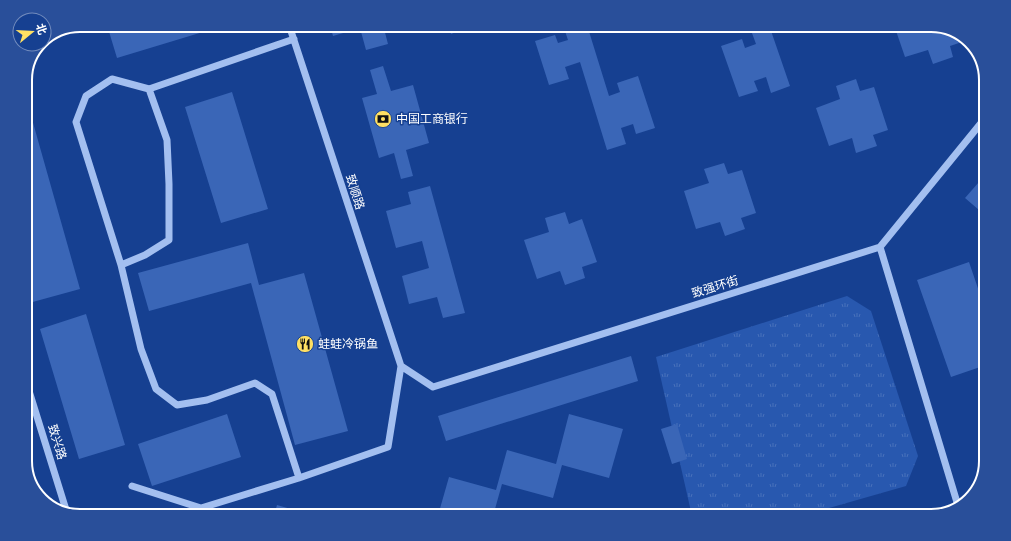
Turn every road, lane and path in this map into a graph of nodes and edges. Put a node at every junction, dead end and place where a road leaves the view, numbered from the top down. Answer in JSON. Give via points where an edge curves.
{"nodes":[{"id":1,"x":292,"y":32,"type":"edge"},
{"id":2,"x":294,"y":39,"type":"junction"},
{"id":3,"x":149,"y":89,"type":"junction"},
{"id":4,"x":979,"y":126,"type":"edge"},
{"id":5,"x":880,"y":247,"type":"junction"},
{"id":6,"x":121,"y":265,"type":"junction"},
{"id":7,"x":401,"y":366,"type":"junction"},
{"id":8,"x":32,"y":400,"type":"edge"},
{"id":9,"x":299,"y":478,"type":"junction"},
{"id":10,"x":132,"y":486,"type":"dead end"},
{"id":11,"x":957,"y":502,"type":"edge"},
{"id":12,"x":65,"y":506,"type":"edge"}],
"edges":[{"from":1,"to":2,"type":"street","name":"致顺路"},
{"from":2,"to":3,"type":"street"},
{"from":2,"to":7,"type":"street","name":"致顺路"},
{"from":3,"to":6,"type":"street","via":[[167,140],[169,240],[146,255]]},
{"from":3,"to":6,"type":"street","via":[[112,79],[86,96],[76,122]]},
{"from":4,"to":5,"type":"street"},
{"from":5,"to":7,"type":"street","name":"致强环街","via":[[433,387]]},
{"from":5,"to":11,"type":"street"},
{"from":6,"to":9,"type":"street","via":[[141,349],[156,389],[177,405],[207,400],[255,383],[272,394]]},
{"from":7,"to":9,"type":"street","via":[[388,447]]},
{"from":8,"to":12,"type":"street","name":"致兴路"},
{"from":9,"to":10,"type":"street","via":[[201,508]]}]}
